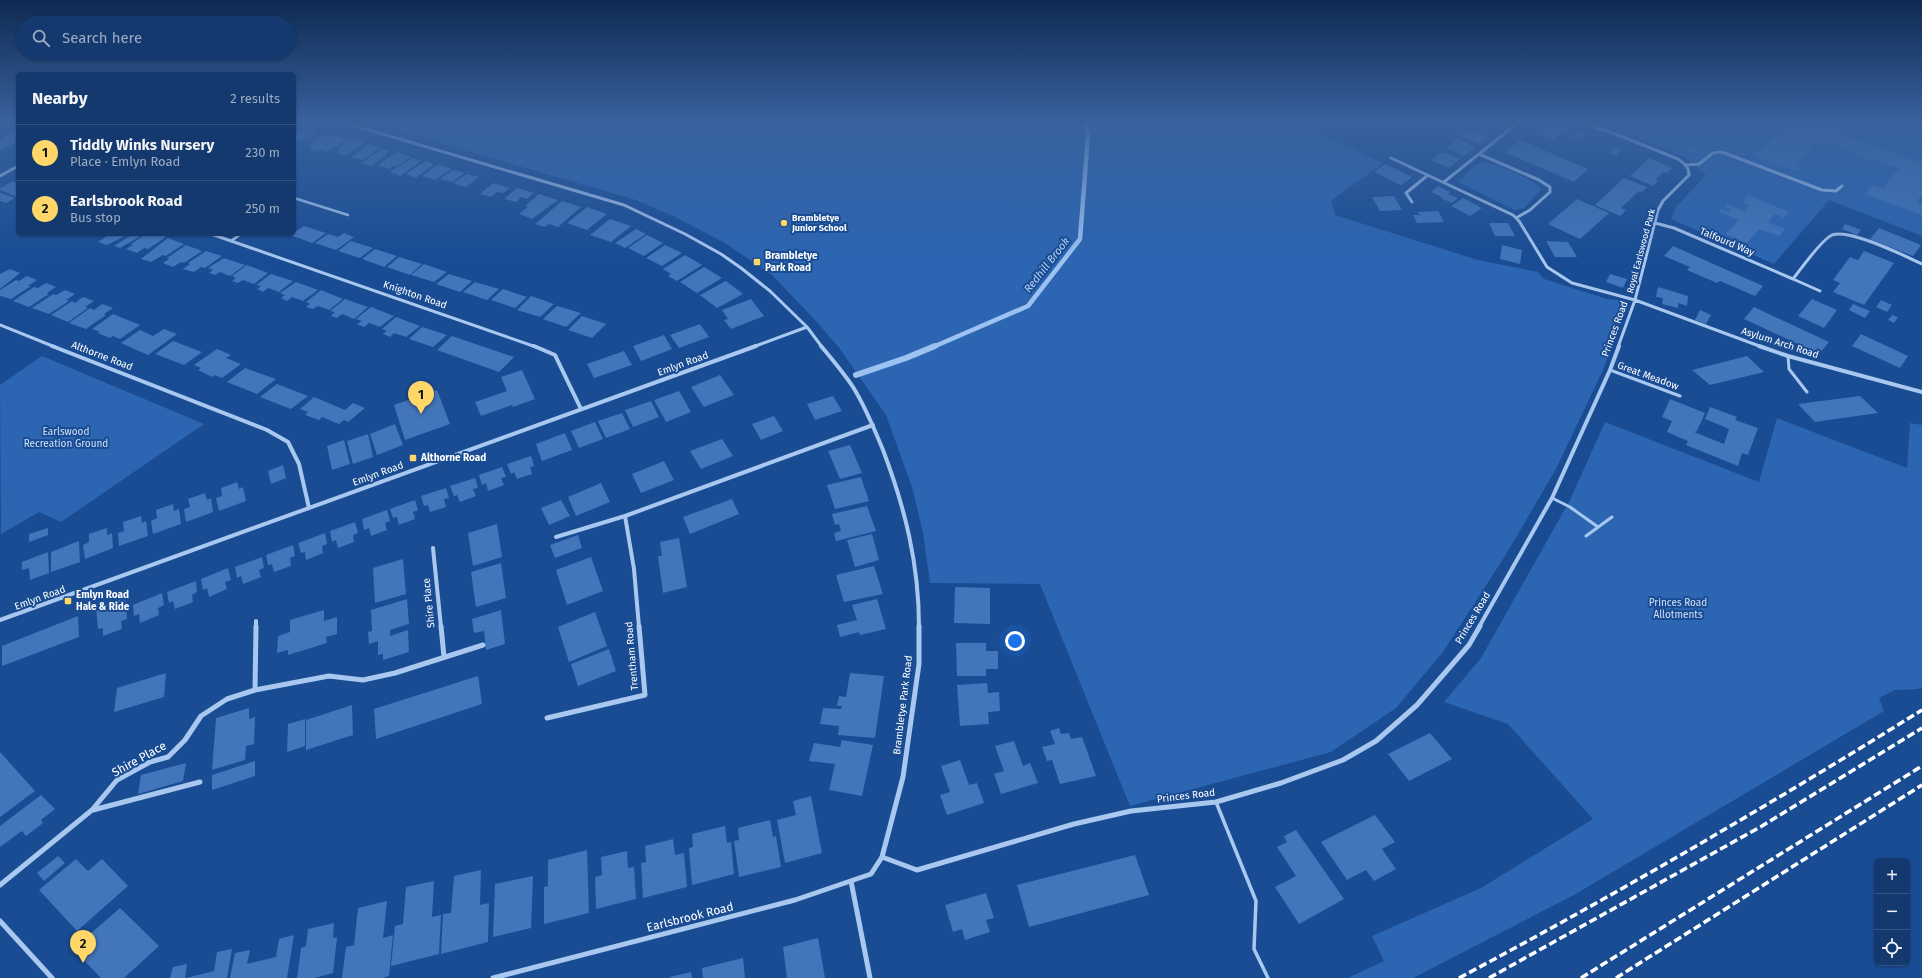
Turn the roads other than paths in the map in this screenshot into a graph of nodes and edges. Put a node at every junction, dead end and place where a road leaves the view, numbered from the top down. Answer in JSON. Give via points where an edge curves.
{"nodes":[{"id":1,"x":16,"y":168,"type":"edge"},
{"id":2,"x":497,"y":168,"type":"edge"},
{"id":3,"x":1412,"y":168,"type":"edge"},
{"id":4,"x":1462,"y":168,"type":"edge"},
{"id":5,"x":1510,"y":168,"type":"edge"},
{"id":6,"x":1688,"y":168,"type":"edge"},
{"id":7,"x":1763,"y":168,"type":"edge"},
{"id":8,"x":1428,"y":175,"type":"junction"},
{"id":9,"x":0,"y":176,"type":"edge"},
{"id":10,"x":1444,"y":182,"type":"junction"},
{"id":11,"x":1842,"y":186,"type":"dead end"},
{"id":12,"x":296,"y":199,"type":"edge"},
{"id":13,"x":1412,"y":202,"type":"dead end"},
{"id":14,"x":348,"y":215,"type":"dead end"},
{"id":15,"x":1516,"y":218,"type":"junction"},
{"id":16,"x":1654,"y":222,"type":"junction"},
{"id":17,"x":217,"y":236,"type":"edge"},
{"id":18,"x":238,"y":236,"type":"edge"},
{"id":19,"x":231,"y":241,"type":"junction"},
{"id":20,"x":1922,"y":264,"type":"edge"},
{"id":21,"x":1793,"y":279,"type":"junction"},
{"id":22,"x":1820,"y":291,"type":"dead end"},
{"id":23,"x":1636,"y":300,"type":"junction"},
{"id":24,"x":0,"y":325,"type":"edge"},
{"id":25,"x":807,"y":327,"type":"junction"},
{"id":26,"x":1788,"y":356,"type":"junction"},
{"id":27,"x":1610,"y":370,"type":"junction"},
{"id":28,"x":1807,"y":392,"type":"dead end"},
{"id":29,"x":1922,"y":392,"type":"edge"},
{"id":30,"x":1680,"y":396,"type":"dead end"},
{"id":31,"x":581,"y":409,"type":"junction"},
{"id":32,"x":873,"y":424,"type":"junction"},
{"id":33,"x":1552,"y":498,"type":"junction"},
{"id":34,"x":310,"y":508,"type":"junction"},
{"id":35,"x":625,"y":516,"type":"junction"},
{"id":36,"x":1612,"y":517,"type":"dead end"},
{"id":37,"x":1598,"y":527,"type":"junction"},
{"id":38,"x":1586,"y":536,"type":"dead end"},
{"id":39,"x":556,"y":537,"type":"dead end"},
{"id":40,"x":433,"y":548,"type":"dead end"},
{"id":41,"x":0,"y":620,"type":"edge"},
{"id":42,"x":256,"y":621,"type":"dead end"},
{"id":43,"x":483,"y":645,"type":"dead end"},
{"id":44,"x":444,"y":657,"type":"junction"},
{"id":45,"x":255,"y":690,"type":"junction"},
{"id":46,"x":547,"y":718,"type":"dead end"},
{"id":47,"x":200,"y":782,"type":"dead end"},
{"id":48,"x":1216,"y":802,"type":"junction"},
{"id":49,"x":92,"y":810,"type":"junction"},
{"id":50,"x":882,"y":857,"type":"junction"},
{"id":51,"x":851,"y":881,"type":"junction"},
{"id":52,"x":0,"y":885,"type":"edge"},
{"id":53,"x":0,"y":921,"type":"edge"},
{"id":54,"x":52,"y":978,"type":"edge"},
{"id":55,"x":493,"y":978,"type":"edge"},
{"id":56,"x":870,"y":978,"type":"edge"},
{"id":57,"x":1268,"y":978,"type":"edge"}],
"edges":[{"from":1,"to":9,"type":"street"},
{"from":2,"to":25,"type":"street","name":"Brambletye Park Road","via":[[624,205],[657,219],[720,254],[770,291]]},
{"from":3,"to":8,"type":"street","name":"Princes Road"},
{"from":4,"to":10,"type":"street"},
{"from":5,"to":15,"type":"street","via":[[1550,187],[1550,192],[1541,201]]},
{"from":6,"to":16,"type":"street","name":"Royal Earlswood Park","via":[[1689,175],[1663,201]]},
{"from":7,"to":11,"type":"street","via":[[1822,190],[1836,191]]},
{"from":8,"to":10,"type":"street","name":"Princes Road"},
{"from":8,"to":13,"type":"street","via":[[1406,193]]},
{"from":10,"to":15,"type":"street","name":"Princes Road","via":[[1509,212]]},
{"from":12,"to":14,"type":"lane"},
{"from":15,"to":23,"type":"street","name":"Princes Road","via":[[1544,264],[1552,272],[1576,284]]},
{"from":16,"to":21,"type":"street","name":"Talfourd Way","via":[[1674,228]]},
{"from":16,"to":23,"type":"street","name":"Royal Earlswood Park"},
{"from":17,"to":19,"type":"street","name":"Knighton Road"},
{"from":18,"to":19,"type":"lane"},
{"from":19,"to":31,"type":"street","name":"Knighton Road","via":[[521,340],[555,355]]},
{"from":20,"to":21,"type":"street","via":[[1854,236],[1837,234],[1828,237]]},
{"from":21,"to":22,"type":"street","name":"Talfourd Way"},
{"from":23,"to":26,"type":"street","name":"Asylum Arch Road"},
{"from":23,"to":27,"type":"street","name":"Princes Road"},
{"from":24,"to":34,"type":"street","name":"Althorne Road","via":[[267,430],[288,442],[299,464]]},
{"from":25,"to":31,"type":"street","name":"Emlyn Road"},
{"from":25,"to":32,"type":"street","name":"Brambletye Park Road","via":[[853,387]]},
{"from":26,"to":28,"type":"lane","via":[[1789,369]]},
{"from":26,"to":29,"type":"street","name":"Asylum Arch Road"},
{"from":27,"to":30,"type":"lane","name":"Great Meadow"},
{"from":27,"to":33,"type":"street","name":"Princes Road"},
{"from":31,"to":34,"type":"street","name":"Emlyn Road"},
{"from":32,"to":35,"type":"street"},
{"from":32,"to":50,"type":"street","name":"Brambletye Park Road","via":[[898,489],[911,539],[919,604],[919,664],[904,777]]},
{"from":33,"to":37,"type":"lane"},
{"from":33,"to":48,"type":"street","name":"Princes Road","via":[[1468,645],[1417,705],[1376,741],[1343,760],[1280,783]]},
{"from":34,"to":41,"type":"street","name":"Emlyn Road"},
{"from":35,"to":39,"type":"street"},
{"from":35,"to":46,"type":"street","name":"Trentham Road","via":[[634,569],[645,695]]},
{"from":36,"to":37,"type":"lane"},
{"from":37,"to":38,"type":"lane"},
{"from":40,"to":44,"type":"street","name":"Shire Place"},
{"from":42,"to":45,"type":"street"},
{"from":43,"to":44,"type":"street","name":"Shire Place"},
{"from":44,"to":45,"type":"street","name":"Shire Place","via":[[395,673],[363,680],[329,676]]},
{"from":45,"to":49,"type":"street","name":"Shire Place","via":[[227,699],[201,716],[185,740],[168,757],[150,762],[116,780]]},
{"from":47,"to":49,"type":"street","name":"Shire Place"},
{"from":48,"to":50,"type":"street","name":"Princes Road","via":[[1124,813],[1074,824],[917,870]]},
{"from":48,"to":57,"type":"lane","via":[[1256,901],[1254,949]]},
{"from":49,"to":52,"type":"street","name":"Shire Place"},
{"from":50,"to":51,"type":"street","name":"Earlsbrook Road","via":[[871,874]]},
{"from":51,"to":55,"type":"street","name":"Earlsbrook Road","via":[[795,900]]},
{"from":51,"to":56,"type":"street"},
{"from":53,"to":54,"type":"street"}]}
